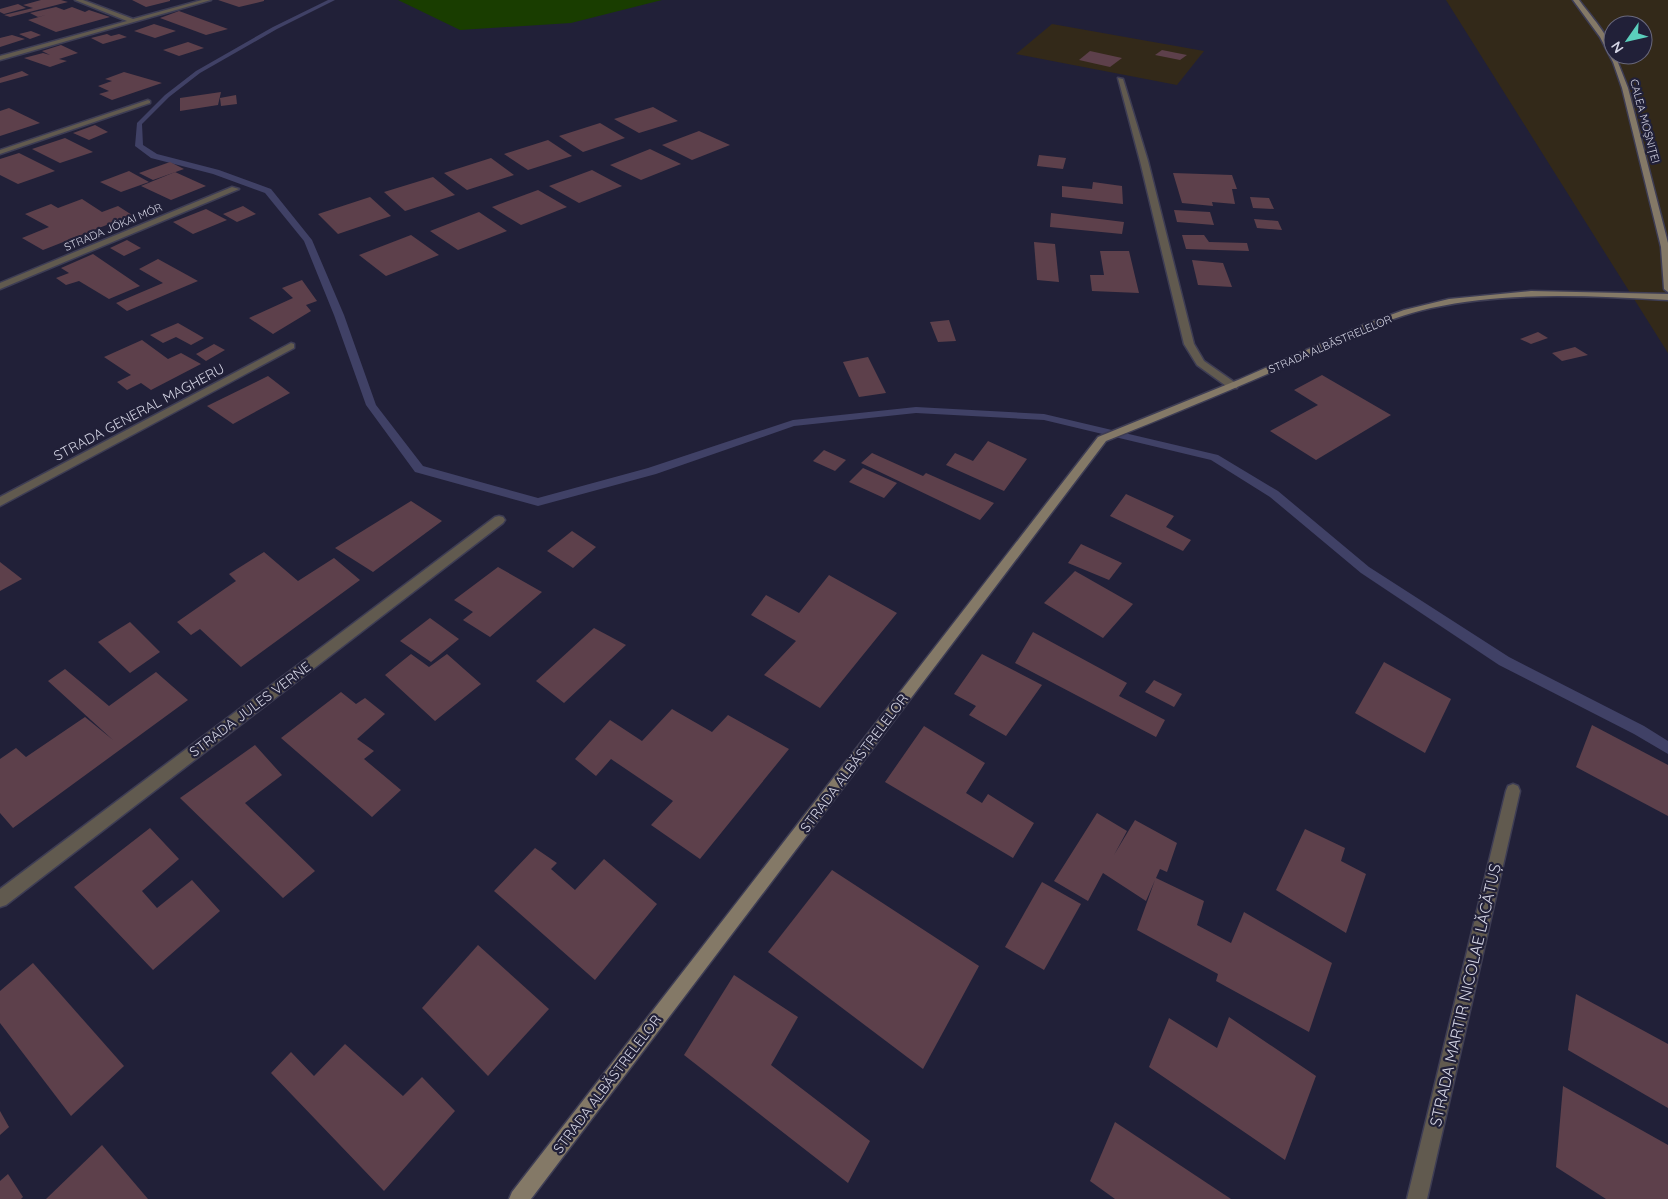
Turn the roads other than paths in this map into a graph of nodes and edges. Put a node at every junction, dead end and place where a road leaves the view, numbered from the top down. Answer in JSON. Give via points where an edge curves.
{"nodes":[{"id":1,"x":78,"y":0,"type":"edge"},
{"id":2,"x":208,"y":0,"type":"edge"},
{"id":3,"x":1576,"y":0,"type":"edge"},
{"id":4,"x":132,"y":21,"type":"junction"},
{"id":5,"x":0,"y":58,"type":"edge"},
{"id":6,"x":1120,"y":79,"type":"dead end"},
{"id":7,"x":148,"y":102,"type":"dead end"},
{"id":8,"x":0,"y":152,"type":"edge"},
{"id":9,"x":235,"y":189,"type":"dead end"},
{"id":10,"x":0,"y":286,"type":"edge"},
{"id":11,"x":1668,"y":289,"type":"edge"},
{"id":12,"x":1668,"y":297,"type":"edge"},
{"id":13,"x":291,"y":346,"type":"dead end"},
{"id":14,"x":1233,"y":386,"type":"junction"},
{"id":15,"x":0,"y":502,"type":"edge"},
{"id":16,"x":499,"y":520,"type":"dead end"},
{"id":17,"x":1514,"y":791,"type":"dead end"},
{"id":18,"x":0,"y":899,"type":"edge"},
{"id":19,"x":519,"y":1199,"type":"edge"},
{"id":20,"x":1417,"y":1199,"type":"edge"}],
"edges":[{"from":1,"to":4,"type":"street"},
{"from":2,"to":4,"type":"street"},
{"from":3,"to":11,"type":"street","name":"CALEA MOȘNIȚEI","via":[[1607,46],[1626,88],[1665,247]]},
{"from":4,"to":5,"type":"street"},
{"from":6,"to":14,"type":"street","via":[[1144,161],[1189,344],[1200,363]]},
{"from":7,"to":8,"type":"street"},
{"from":9,"to":10,"type":"street","name":"STRADA JÓKAI MÓR"},
{"from":12,"to":14,"type":"street","name":"STRADA ALBĂSTRELELOR","via":[[1539,292],[1447,302],[1390,317]]},
{"from":13,"to":15,"type":"street","name":"STRADA GENERAL MAGHERU"},
{"from":14,"to":19,"type":"street","name":"STRADA ALBĂSTRELELOR","via":[[1102,439]]},
{"from":16,"to":18,"type":"street","name":"STRADA JULES VERNE"},
{"from":17,"to":20,"type":"street","name":"STRADA MARTIR NICOLAE LĂCĂTUȘ"}]}
